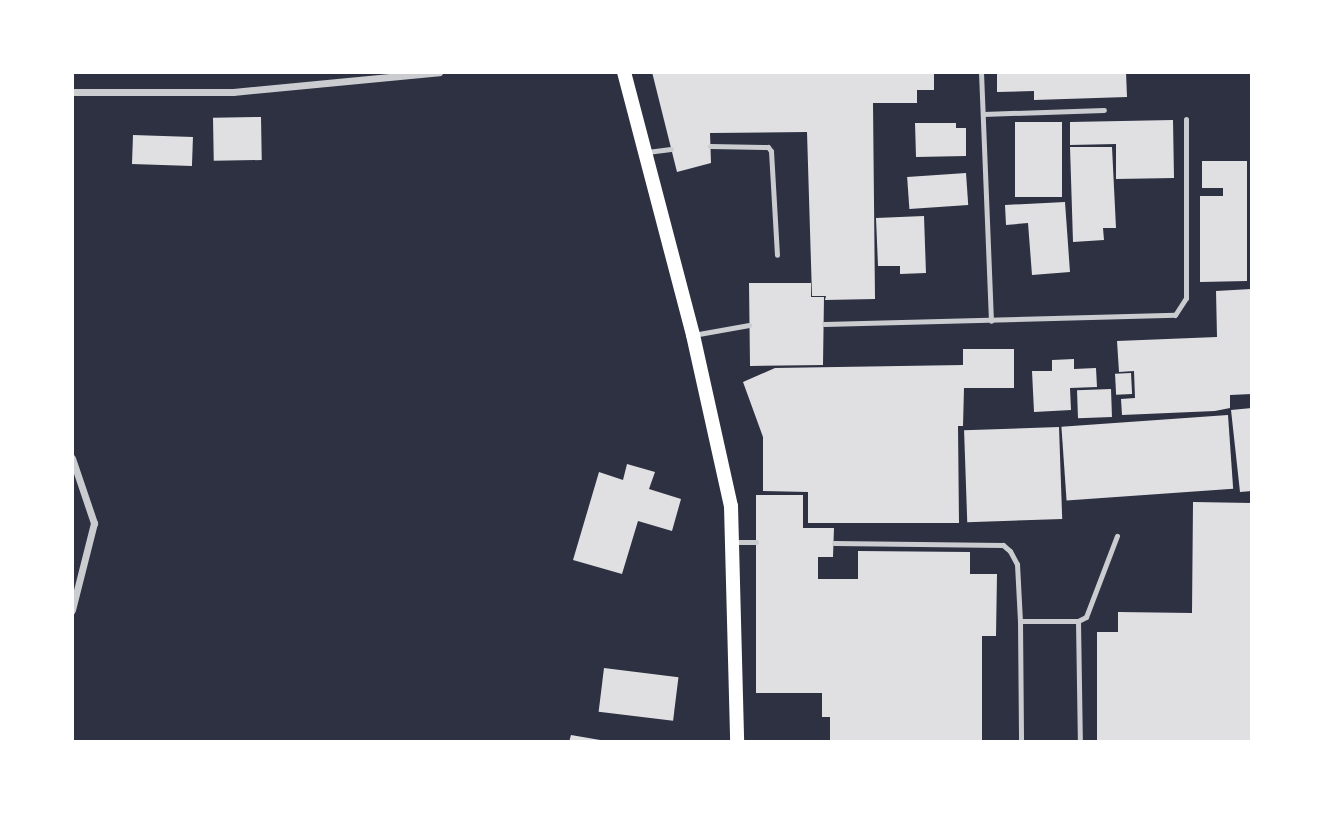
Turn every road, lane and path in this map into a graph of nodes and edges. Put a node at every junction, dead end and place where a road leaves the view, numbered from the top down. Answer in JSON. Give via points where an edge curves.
{"nodes":[{"id":1,"x":439,"y":72,"type":"edge"},
{"id":2,"x":624,"y":72,"type":"edge"},
{"id":3,"x":981,"y":72,"type":"edge"},
{"id":4,"x":72,"y":92,"type":"edge"},
{"id":5,"x":1104,"y":110,"type":"dead end"},
{"id":6,"x":983,"y":114,"type":"junction"},
{"id":7,"x":1186,"y":119,"type":"dead end"},
{"id":8,"x":710,"y":146,"type":"dead end"},
{"id":9,"x":671,"y":149,"type":"dead end"},
{"id":10,"x":644,"y":152,"type":"junction"},
{"id":11,"x":777,"y":254,"type":"dead end"},
{"id":12,"x":991,"y":321,"type":"junction"},
{"id":13,"x":824,"y":324,"type":"dead end"},
{"id":14,"x":749,"y":326,"type":"dead end"},
{"id":15,"x":693,"y":335,"type":"junction"},
{"id":16,"x":72,"y":458,"type":"edge"},
{"id":17,"x":1117,"y":536,"type":"dead end"},
{"id":18,"x":733,"y":542,"type":"junction"},
{"id":19,"x":756,"y":542,"type":"dead end"},
{"id":20,"x":834,"y":543,"type":"dead end"},
{"id":21,"x":72,"y":610,"type":"edge"},
{"id":22,"x":1020,"y":621,"type":"junction"},
{"id":23,"x":1079,"y":621,"type":"junction"},
{"id":24,"x":737,"y":742,"type":"edge"},
{"id":25,"x":1021,"y":742,"type":"edge"},
{"id":26,"x":1080,"y":742,"type":"edge"}],
"edges":[{"from":1,"to":4,"type":"street","via":[[233,92]]},
{"from":2,"to":10,"type":"main road"},
{"from":3,"to":6,"type":"lane"},
{"from":5,"to":6,"type":"lane"},
{"from":6,"to":12,"type":"lane"},
{"from":7,"to":12,"type":"lane","via":[[1184,308],[1175,316]]},
{"from":8,"to":11,"type":"lane","via":[[768,147],[771,151]]},
{"from":9,"to":10,"type":"lane"},
{"from":10,"to":15,"type":"main road"},
{"from":12,"to":13,"type":"lane"},
{"from":14,"to":15,"type":"lane"},
{"from":15,"to":18,"type":"main road","via":[[731,506]]},
{"from":16,"to":21,"type":"street","via":[[94,523]]},
{"from":17,"to":23,"type":"lane","via":[[1086,617]]},
{"from":18,"to":19,"type":"lane"},
{"from":18,"to":24,"type":"main road"},
{"from":20,"to":22,"type":"lane","via":[[1003,545],[1017,564]]},
{"from":22,"to":23,"type":"lane"},
{"from":22,"to":25,"type":"lane"},
{"from":23,"to":26,"type":"lane"}]}
